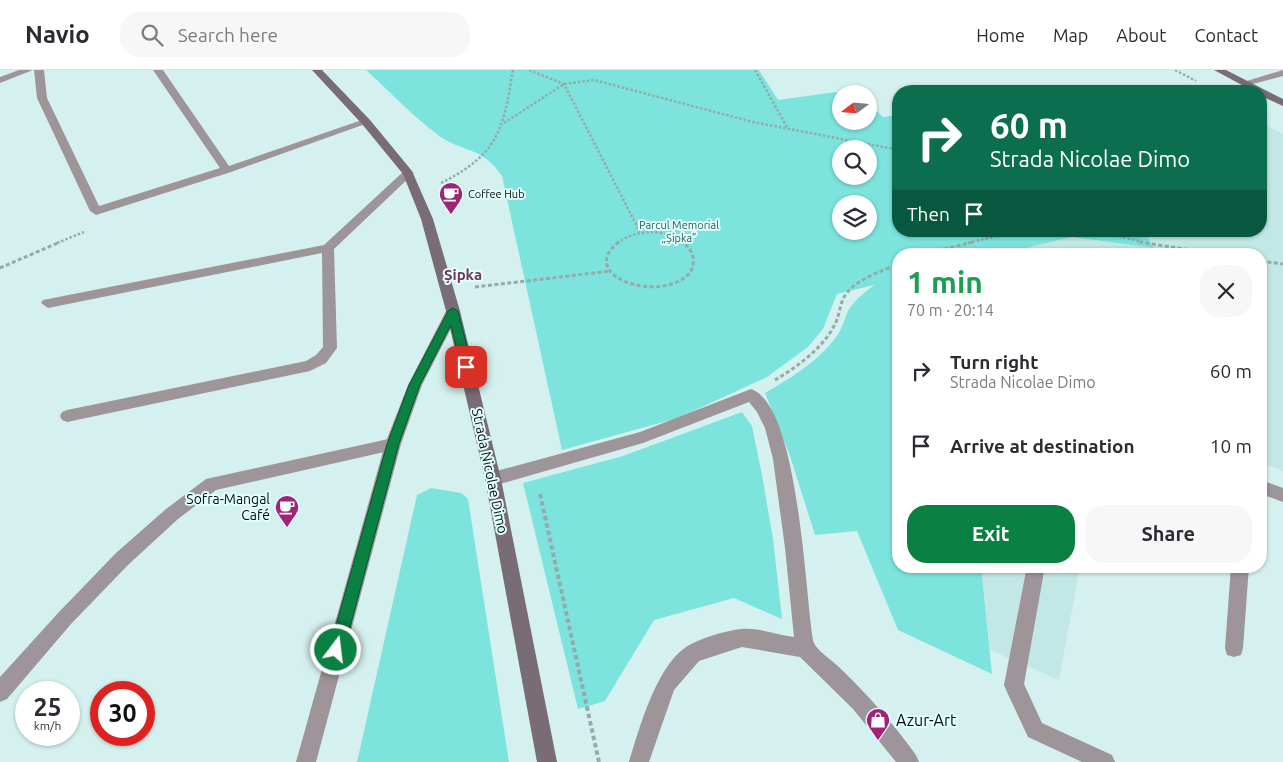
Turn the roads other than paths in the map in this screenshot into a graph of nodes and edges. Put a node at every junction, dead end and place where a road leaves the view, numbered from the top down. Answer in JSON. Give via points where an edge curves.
{"nodes":[{"id":1,"x":28,"y":70,"type":"edge"},
{"id":2,"x":39,"y":70,"type":"edge"},
{"id":3,"x":158,"y":70,"type":"edge"},
{"id":4,"x":318,"y":70,"type":"edge"},
{"id":5,"x":1219,"y":70,"type":"edge"},
{"id":6,"x":1283,"y":73,"type":"edge"},
{"id":7,"x":0,"y":80,"type":"edge"},
{"id":8,"x":1245,"y":84,"type":"joint"},
{"id":9,"x":1267,"y":95,"type":"edge"},
{"id":10,"x":1283,"y":103,"type":"edge"},
{"id":11,"x":366,"y":122,"type":"junction"},
{"id":12,"x":227,"y":170,"type":"junction"},
{"id":13,"x":408,"y":173,"type":"junction"},
{"id":14,"x":328,"y":248,"type":"junction"},
{"id":15,"x":48,"y":303,"type":"dead end"},
{"id":16,"x":453,"y":311,"type":"junction"},
{"id":17,"x":67,"y":416,"type":"dead end"},
{"id":18,"x":393,"y":444,"type":"junction"},
{"id":19,"x":493,"y":479,"type":"junction"},
{"id":20,"x":1267,"y":489,"type":"edge"},
{"id":21,"x":1283,"y":495,"type":"edge"},
{"id":22,"x":1035,"y":573,"type":"edge"},
{"id":23,"x":1239,"y":573,"type":"edge"},
{"id":24,"x":804,"y":648,"type":"junction"},
{"id":25,"x":1234,"y":648,"type":"dead end"},
{"id":26,"x":0,"y":692,"type":"edge"},
{"id":27,"x":306,"y":762,"type":"edge"},
{"id":28,"x":546,"y":762,"type":"edge"},
{"id":29,"x":639,"y":762,"type":"edge"},
{"id":30,"x":909,"y":762,"type":"edge"},
{"id":31,"x":1105,"y":762,"type":"edge"}],
"edges":[{"from":1,"to":7,"type":"street"},
{"from":2,"to":12,"type":"street","via":[[42,98],[96,211]]},
{"from":3,"to":12,"type":"street"},
{"from":4,"to":11,"type":"main road","name":"Strada Nicolae Dimo"},
{"from":5,"to":8,"type":"main road"},
{"from":6,"to":8,"type":"street"},
{"from":9,"to":10,"type":"main road"},
{"from":11,"to":12,"type":"street"},
{"from":11,"to":13,"type":"main road","name":"Strada Nicolae Dimo"},
{"from":13,"to":14,"type":"street"},
{"from":13,"to":16,"type":"main road","name":"Strada Nicolae Dimo","via":[[418,194]]},
{"from":14,"to":15,"type":"street"},
{"from":14,"to":17,"type":"street","via":[[330,348],[310,366]]},
{"from":16,"to":18,"type":"street","via":[[415,385]]},
{"from":16,"to":19,"type":"main road","name":"Strada Nicolae Dimo"},
{"from":18,"to":26,"type":"street","via":[[212,484],[172,514],[122,559]]},
{"from":18,"to":27,"type":"street"},
{"from":19,"to":24,"type":"street","via":[[643,437],[751,394],[773,428],[781,459]]},
{"from":19,"to":28,"type":"main road","name":"Strada Nicolae Dimo"},
{"from":20,"to":21,"type":"street"},
{"from":22,"to":31,"type":"street","via":[[1014,685],[1035,730]]},
{"from":23,"to":25,"type":"street"},
{"from":24,"to":29,"type":"street","via":[[742,638],[692,654],[667,683]]},
{"from":24,"to":30,"type":"street","via":[[876,718]]}]}
